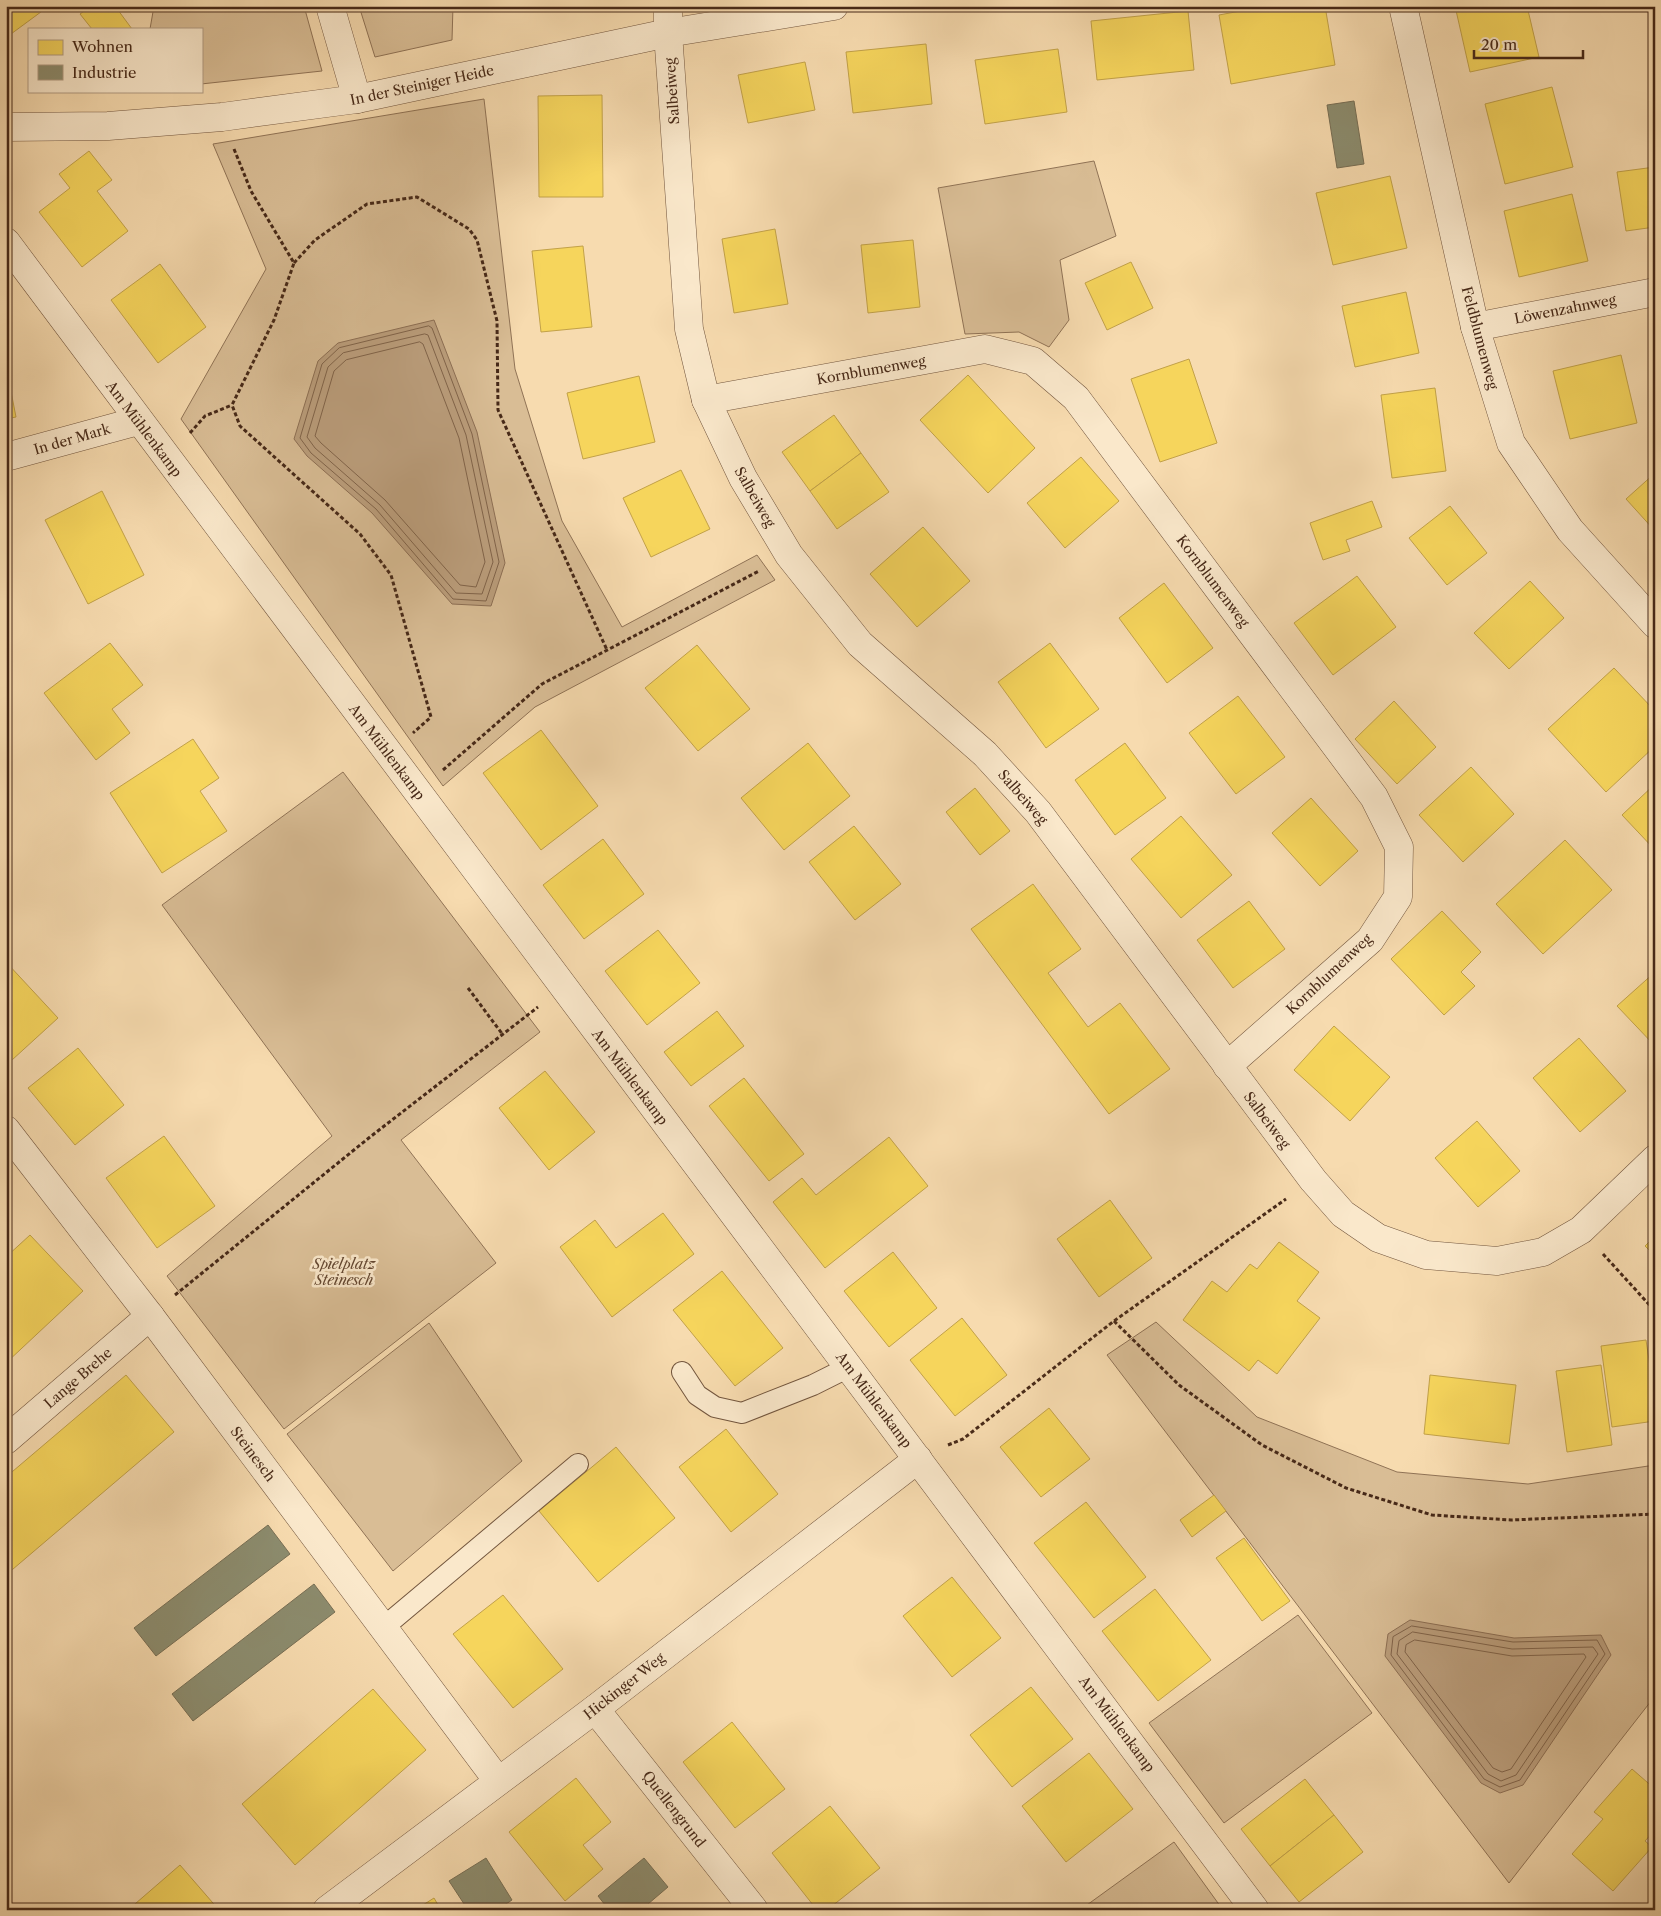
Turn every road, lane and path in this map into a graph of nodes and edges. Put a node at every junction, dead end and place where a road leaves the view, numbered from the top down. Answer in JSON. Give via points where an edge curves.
{"nodes":[{"id":1,"x":330,"y":6,"type":"edge"},
{"id":2,"x":834,"y":6,"type":"edge"},
{"id":3,"x":1403,"y":6,"type":"edge"},
{"id":4,"x":668,"y":20,"type":"edge"},
{"id":5,"x":356,"y":99,"type":"junction"},
{"id":6,"x":222,"y":117,"type":"junction"},
{"id":7,"x":6,"y":127,"type":"edge"},
{"id":8,"x":6,"y":242,"type":"edge"},
{"id":9,"x":294,"y":263,"type":"junction"},
{"id":10,"x":1655,"y":292,"type":"edge"},
{"id":11,"x":1475,"y":327,"type":"junction"},
{"id":12,"x":706,"y":400,"type":"junction"},
{"id":13,"x":232,"y":405,"type":"junction"},
{"id":14,"x":138,"y":421,"type":"junction"},
{"id":15,"x":6,"y":457,"type":"edge"},
{"id":16,"x":168,"y":460,"type":"junction"},
{"id":17,"x":789,"y":555,"type":"junction"},
{"id":18,"x":1655,"y":624,"type":"edge"},
{"id":19,"x":607,"y":650,"type":"junction"},
{"id":20,"x":388,"y":754,"type":"junction"},
{"id":21,"x":417,"y":792,"type":"junction"},
{"id":22,"x":562,"y":987,"type":"junction"},
{"id":23,"x":468,"y":988,"type":"dead end"},
{"id":24,"x":504,"y":1035,"type":"junction"},
{"id":25,"x":1227,"y":1066,"type":"junction"},
{"id":26,"x":6,"y":1130,"type":"edge"},
{"id":27,"x":1655,"y":1158,"type":"edge"},
{"id":28,"x":1313,"y":1180,"type":"junction"},
{"id":29,"x":1581,"y":1230,"type":"junction"},
{"id":30,"x":1655,"y":1311,"type":"edge"},
{"id":31,"x":150,"y":1316,"type":"junction"},
{"id":32,"x":1114,"y":1321,"type":"junction"},
{"id":33,"x":849,"y":1367,"type":"junction"},
{"id":34,"x":682,"y":1372,"type":"dead end"},
{"id":35,"x":6,"y":1440,"type":"edge"},
{"id":36,"x":918,"y":1459,"type":"junction"},
{"id":37,"x":578,"y":1464,"type":"dead end"},
{"id":38,"x":1655,"y":1514,"type":"edge"},
{"id":39,"x":384,"y":1627,"type":"junction"},
{"id":40,"x":595,"y":1709,"type":"junction"},
{"id":41,"x":498,"y":1781,"type":"junction"},
{"id":42,"x":327,"y":1910,"type":"edge"},
{"id":43,"x":754,"y":1910,"type":"edge"},
{"id":44,"x":1256,"y":1910,"type":"edge"}],
"edges":[{"from":1,"to":5,"type":"street"},
{"from":2,"to":4,"type":"street","name":"In der Steiniger Heide"},
{"from":3,"to":11,"type":"street","name":"Feldblumenweg"},
{"from":4,"to":5,"type":"street","name":"In der Steiniger Heide"},
{"from":4,"to":12,"type":"street","name":"Salbeiweg","via":[[689,329]]},
{"from":5,"to":6,"type":"street","name":"In der Steiniger Heide"},
{"from":6,"to":7,"type":"street","name":"In der Steiniger Heide","via":[[108,126]]},
{"from":6,"to":9,"type":"path","via":[[251,191]]},
{"from":8,"to":14,"type":"street","name":"Am Mühlenkamp"},
{"from":9,"to":13,"type":"path","via":[[274,320]]},
{"from":9,"to":19,"type":"path","via":[[315,240],[367,204],[417,197],[469,229],[478,240],[497,321],[498,410]]},
{"from":10,"to":11,"type":"street","name":"Löwenzahnweg"},
{"from":11,"to":18,"type":"street","name":"Feldblumenweg","via":[[1511,442],[1570,530]]},
{"from":12,"to":17,"type":"street","name":"Salbeiweg","via":[[743,478]]},
{"from":12,"to":25,"type":"street","name":"Kornblumenweg","via":[[985,349],[1033,361],[1076,398],[1374,797],[1399,847],[1398,897],[1370,940]]},
{"from":13,"to":16,"type":"path","via":[[205,416]]},
{"from":13,"to":20,"type":"path","via":[[240,426],[360,534],[391,575],[431,717]]},
{"from":14,"to":15,"type":"street","name":"In der Mark"},
{"from":14,"to":16,"type":"street","name":"Am Mühlenkamp"},
{"from":16,"to":20,"type":"street","name":"Am Mühlenkamp"},
{"from":17,"to":19,"type":"path"},
{"from":17,"to":25,"type":"street","name":"Salbeiweg","via":[[860,644],[986,754],[1038,812]]},
{"from":19,"to":21,"type":"path","via":[[542,684]]},
{"from":20,"to":21,"type":"street","name":"Am Mühlenkamp"},
{"from":21,"to":22,"type":"street","name":"Am Mühlenkamp"},
{"from":22,"to":24,"type":"path"},
{"from":22,"to":33,"type":"street","name":"Am Mühlenkamp"},
{"from":23,"to":24,"type":"path"},
{"from":24,"to":31,"type":"path","via":[[370,1137]]},
{"from":25,"to":28,"type":"street","name":"Salbeiweg"},
{"from":26,"to":31,"type":"street","name":"Steinesch"},
{"from":27,"to":29,"type":"street","name":"Salbeiweg"},
{"from":28,"to":29,"type":"street","name":"Salbeiweg","via":[[1343,1214],[1378,1238],[1426,1255],[1497,1261],[1543,1252]]},
{"from":28,"to":32,"type":"path"},
{"from":29,"to":30,"type":"path"},
{"from":31,"to":35,"type":"street","name":"Lange Brehe"},
{"from":31,"to":39,"type":"street","name":"Steinesch"},
{"from":32,"to":36,"type":"path","via":[[962,1439]]},
{"from":32,"to":38,"type":"path","via":[[1179,1385],[1262,1445],[1346,1488],[1432,1515],[1511,1520]]},
{"from":33,"to":34,"type":"lane","via":[[742,1413],[709,1403],[698,1395]]},
{"from":33,"to":36,"type":"street","name":"Am Mühlenkamp"},
{"from":36,"to":40,"type":"street","name":"Hickinger Weg"},
{"from":36,"to":44,"type":"street","name":"Am Mühlenkamp"},
{"from":37,"to":39,"type":"lane"},
{"from":39,"to":41,"type":"street","name":"Steinesch"},
{"from":40,"to":41,"type":"street","name":"Hickinger Weg"},
{"from":40,"to":43,"type":"street","name":"Quellengrund"},
{"from":41,"to":42,"type":"street","name":"Hickinger Weg"}]}
